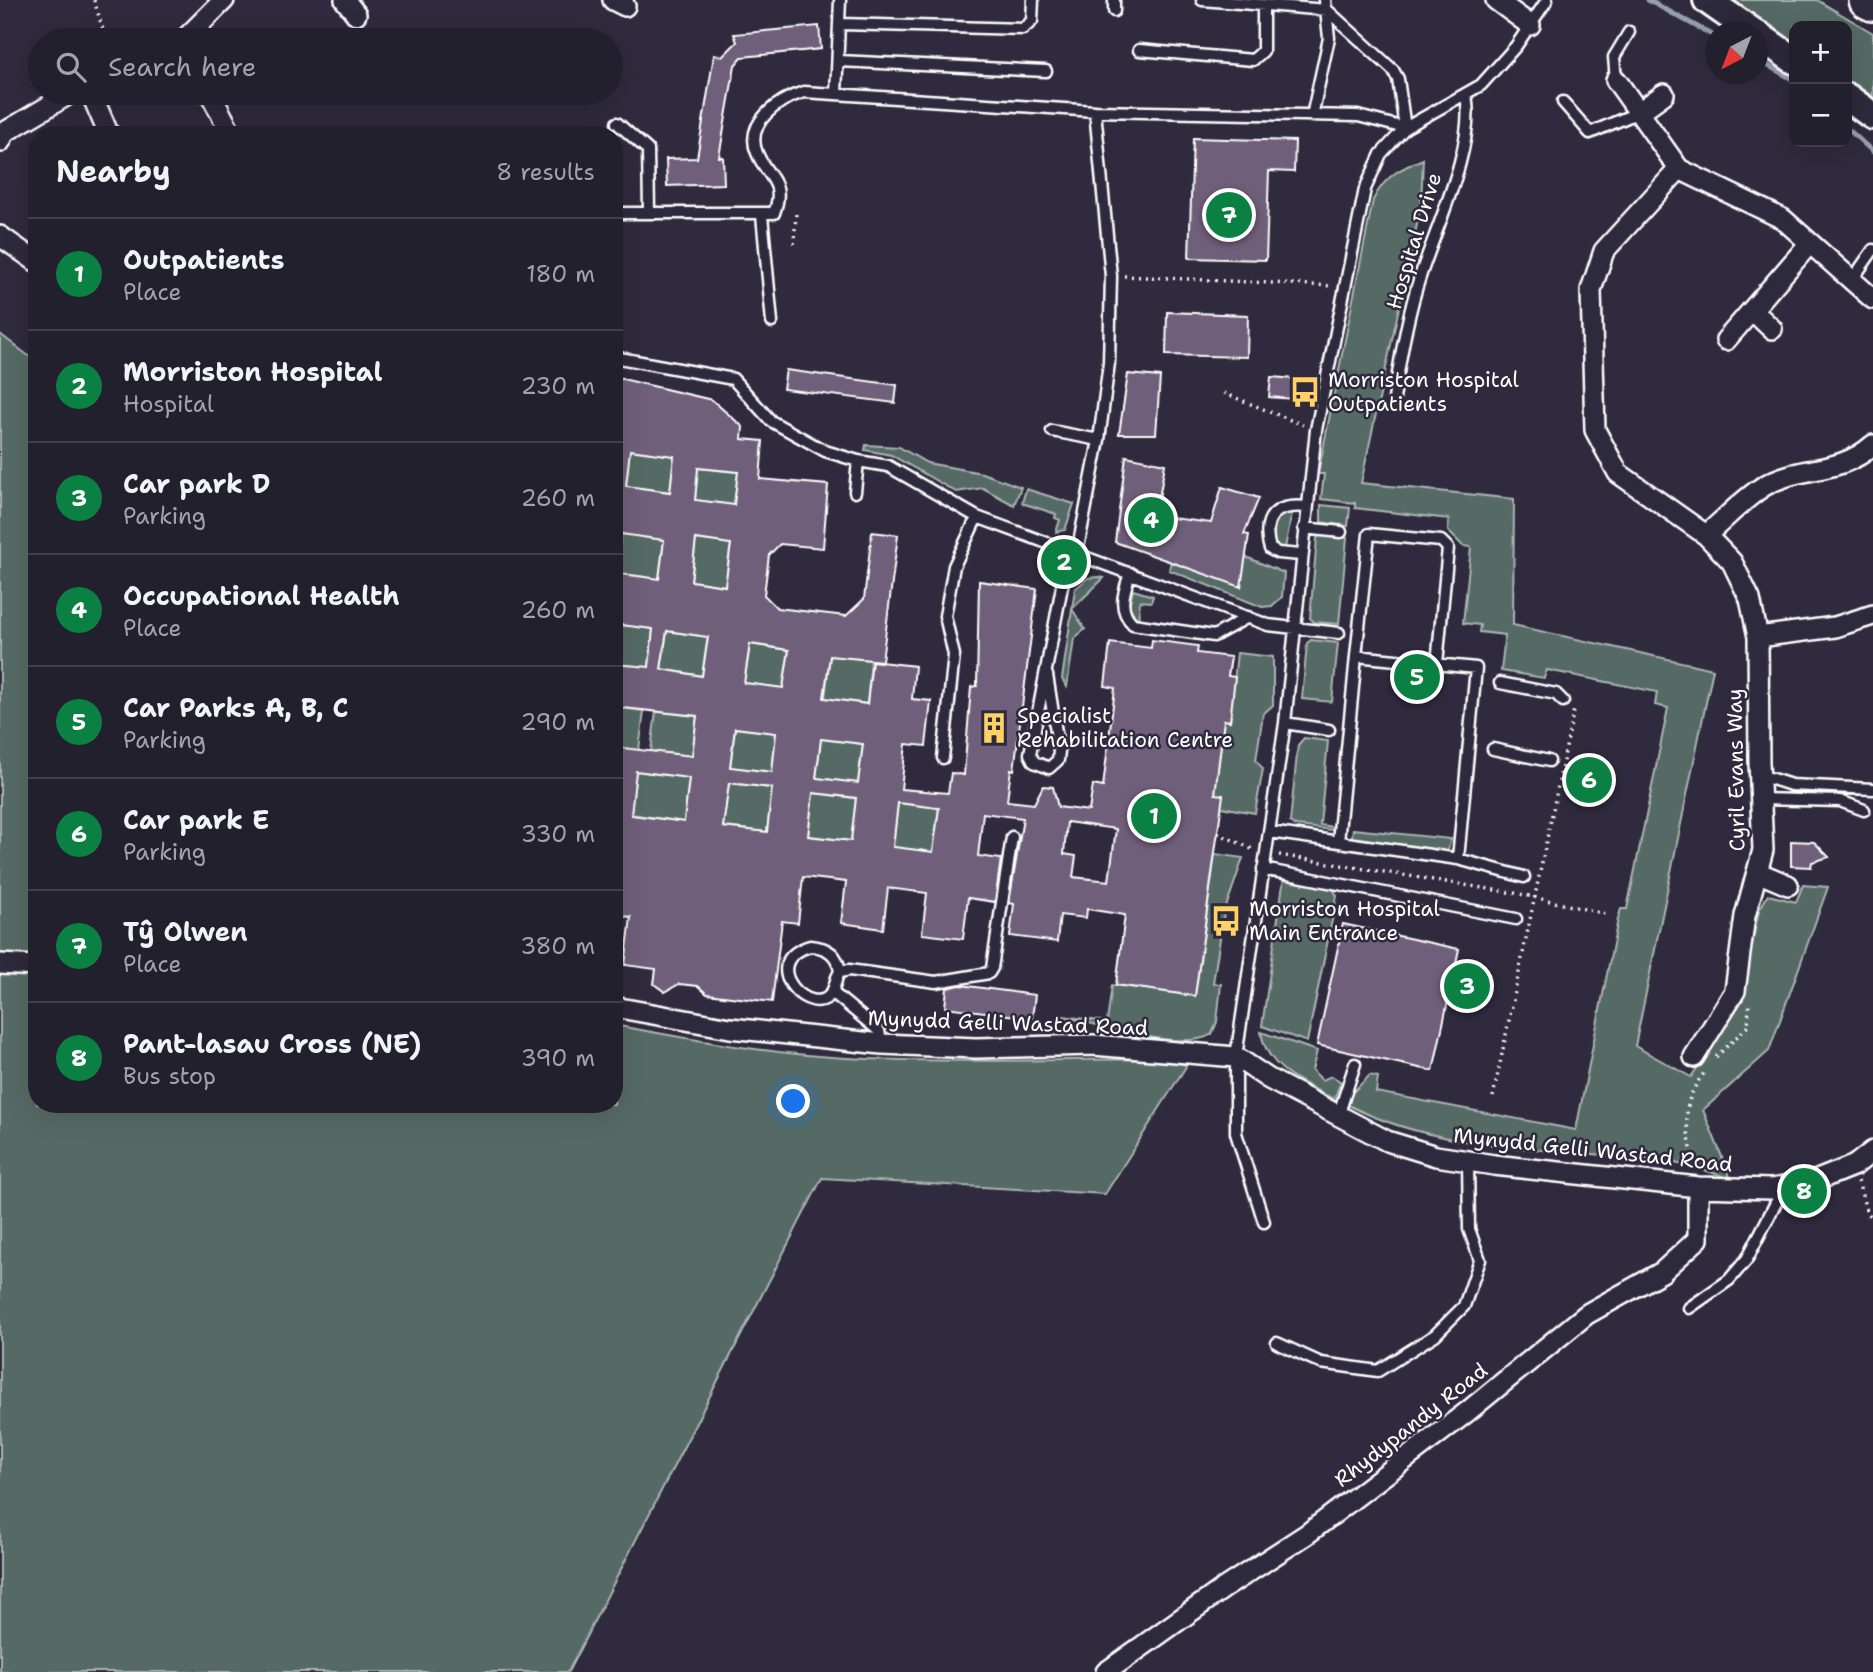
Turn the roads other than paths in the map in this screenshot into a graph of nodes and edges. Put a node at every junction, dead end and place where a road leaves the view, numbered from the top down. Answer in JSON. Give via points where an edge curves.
{"nodes":[{"id":1,"x":224,"y":0,"type":"edge"},
{"id":2,"x":840,"y":0,"type":"edge"},
{"id":3,"x":1033,"y":0,"type":"edge"},
{"id":4,"x":1114,"y":0,"type":"edge"},
{"id":5,"x":1202,"y":0,"type":"edge"},
{"id":6,"x":1496,"y":0,"type":"edge"},
{"id":7,"x":1547,"y":0,"type":"edge"},
{"id":8,"x":1707,"y":0,"type":"edge"},
{"id":9,"x":1867,"y":0,"type":"edge"},
{"id":10,"x":1873,"y":3,"type":"edge"},
{"id":11,"x":1263,"y":5,"type":"junction"},
{"id":12,"x":1326,"y":5,"type":"edge"},
{"id":13,"x":1114,"y":11,"type":"dead end"},
{"id":14,"x":1737,"y":21,"type":"edge"},
{"id":15,"x":841,"y":24,"type":"junction"},
{"id":16,"x":1530,"y":25,"type":"junction"},
{"id":17,"x":196,"y":28,"type":"edge"},
{"id":18,"x":1629,"y":32,"type":"dead end"},
{"id":19,"x":1768,"y":42,"type":"edge"},
{"id":20,"x":1139,"y":50,"type":"dead end"},
{"id":21,"x":1789,"y":57,"type":"edge"},
{"id":22,"x":839,"y":61,"type":"junction"},
{"id":23,"x":1046,"y":71,"type":"dead end"},
{"id":24,"x":1616,"y":80,"type":"joint"},
{"id":25,"x":836,"y":94,"type":"junction"},
{"id":26,"x":1664,"y":94,"type":"dead end"},
{"id":27,"x":1465,"y":95,"type":"junction"},
{"id":28,"x":1852,"y":101,"type":"edge"},
{"id":29,"x":1563,"y":102,"type":"dead end"},
{"id":30,"x":51,"y":105,"type":"edge"},
{"id":31,"x":96,"y":105,"type":"edge"},
{"id":32,"x":216,"y":105,"type":"edge"},
{"id":33,"x":1095,"y":111,"type":"junction"},
{"id":34,"x":1639,"y":112,"type":"junction"},
{"id":35,"x":1312,"y":116,"type":"junction"},
{"id":36,"x":1873,"y":116,"type":"edge"},
{"id":37,"x":617,"y":123,"type":"dead end"},
{"id":38,"x":105,"y":126,"type":"edge"},
{"id":39,"x":227,"y":126,"type":"edge"},
{"id":40,"x":620,"y":126,"type":"edge"},
{"id":41,"x":623,"y":128,"type":"edge"},
{"id":42,"x":1405,"y":128,"type":"junction"},
{"id":43,"x":0,"y":142,"type":"edge"},
{"id":44,"x":1679,"y":169,"type":"junction"},
{"id":45,"x":649,"y":211,"type":"junction"},
{"id":46,"x":623,"y":212,"type":"edge"},
{"id":47,"x":762,"y":215,"type":"junction"},
{"id":48,"x":0,"y":236,"type":"edge"},
{"id":49,"x":1810,"y":243,"type":"junction"},
{"id":50,"x":1873,"y":250,"type":"edge"},
{"id":51,"x":28,"y":256,"type":"edge"},
{"id":52,"x":1852,"y":280,"type":"junction"},
{"id":53,"x":1873,"y":299,"type":"edge"},
{"id":54,"x":1752,"y":310,"type":"junction"},
{"id":55,"x":772,"y":321,"type":"dead end"},
{"id":56,"x":1772,"y":329,"type":"dead end"},
{"id":57,"x":1726,"y":340,"type":"dead end"},
{"id":58,"x":623,"y":359,"type":"edge"},
{"id":59,"x":1394,"y":399,"type":"dead end"},
{"id":60,"x":1052,"y":431,"type":"dead end"},
{"id":61,"x":1099,"y":440,"type":"junction"},
{"id":62,"x":1873,"y":445,"type":"edge"},
{"id":63,"x":858,"y":461,"type":"junction"},
{"id":64,"x":855,"y":492,"type":"dead end"},
{"id":65,"x":1306,"y":507,"type":"junction"},
{"id":66,"x":977,"y":517,"type":"junction"},
{"id":67,"x":1304,"y":528,"type":"junction"},
{"id":68,"x":1341,"y":532,"type":"dead end"},
{"id":69,"x":1706,"y":536,"type":"junction"},
{"id":70,"x":1077,"y":553,"type":"junction"},
{"id":71,"x":1301,"y":555,"type":"junction"},
{"id":72,"x":1130,"y":573,"type":"junction"},
{"id":73,"x":1873,"y":615,"type":"edge"},
{"id":74,"x":1248,"y":617,"type":"junction"},
{"id":75,"x":1294,"y":626,"type":"junction"},
{"id":76,"x":1339,"y":632,"type":"dead end"},
{"id":77,"x":1758,"y":637,"type":"junction"},
{"id":78,"x":1356,"y":656,"type":"junction"},
{"id":79,"x":1437,"y":664,"type":"junction"},
{"id":80,"x":1047,"y":676,"type":"junction"},
{"id":81,"x":1500,"y":683,"type":"dead end"},
{"id":82,"x":1563,"y":701,"type":"dead end"},
{"id":83,"x":1286,"y":723,"type":"junction"},
{"id":84,"x":1329,"y":730,"type":"dead end"},
{"id":85,"x":1493,"y":749,"type":"dead end"},
{"id":86,"x":943,"y":758,"type":"dead end"},
{"id":87,"x":1549,"y":761,"type":"dead end"},
{"id":88,"x":1759,"y":775,"type":"junction"},
{"id":89,"x":1873,"y":789,"type":"edge"},
{"id":90,"x":1760,"y":799,"type":"junction"},
{"id":91,"x":1864,"y":810,"type":"dead end"},
{"id":92,"x":1270,"y":832,"type":"junction"},
{"id":93,"x":1012,"y":837,"type":"dead end"},
{"id":94,"x":1338,"y":842,"type":"junction"},
{"id":95,"x":1458,"y":859,"type":"junction"},
{"id":96,"x":1264,"y":869,"type":"junction"},
{"id":97,"x":1757,"y":872,"type":"junction"},
{"id":98,"x":1524,"y":877,"type":"dead end"},
{"id":99,"x":1788,"y":885,"type":"dead end"},
{"id":100,"x":1516,"y":919,"type":"dead end"},
{"id":101,"x":0,"y":964,"type":"edge"},
{"id":102,"x":28,"y":966,"type":"edge"},
{"id":103,"x":840,"y":972,"type":"junction"},
{"id":104,"x":832,"y":992,"type":"junction"},
{"id":105,"x":623,"y":1009,"type":"edge"},
{"id":106,"x":882,"y":1044,"type":"junction"},
{"id":107,"x":1236,"y":1057,"type":"junction"},
{"id":108,"x":1701,"y":1063,"type":"road end"},
{"id":109,"x":1355,"y":1064,"type":"dead end"},
{"id":110,"x":1338,"y":1116,"type":"junction"},
{"id":111,"x":1873,"y":1151,"type":"edge"},
{"id":112,"x":1468,"y":1161,"type":"junction"},
{"id":113,"x":1698,"y":1187,"type":"junction"},
{"id":114,"x":1784,"y":1187,"type":"junction"},
{"id":115,"x":1264,"y":1222,"type":"dead end"},
{"id":116,"x":1689,"y":1308,"type":"dead end"},
{"id":117,"x":1278,"y":1343,"type":"dead end"},
{"id":118,"x":1106,"y":1672,"type":"edge"}],
"edges":[{"from":1,"to":17,"type":"street"},
{"from":2,"to":15,"type":"lane"},
{"from":3,"to":15,"type":"lane","via":[[1032,21],[1023,29]]},
{"from":4,"to":13,"type":"lane"},
{"from":5,"to":11,"type":"lane"},
{"from":6,"to":16,"type":"street"},
{"from":7,"to":16,"type":"lane"},
{"from":8,"to":14,"type":"street"},
{"from":9,"to":10,"type":"highway"},
{"from":11,"to":12,"type":"lane"},
{"from":11,"to":20,"type":"lane","via":[[1263,51],[1253,60]]},
{"from":12,"to":35,"type":"lane","via":[[1329,37]]},
{"from":12,"to":42,"type":"lane","via":[[1393,70]]},
{"from":15,"to":22,"type":"lane"},
{"from":16,"to":27,"type":"lane","via":[[1481,85]]},
{"from":18,"to":24,"type":"lane","via":[[1614,57]]},
{"from":19,"to":21,"type":"street"},
{"from":22,"to":23,"type":"lane"},
{"from":22,"to":25,"type":"lane"},
{"from":24,"to":34,"type":"street"},
{"from":25,"to":33,"type":"lane"},
{"from":25,"to":47,"type":"lane","via":[[804,92],[785,97],[764,115],[755,142],[757,153],[778,191],[774,213]]},
{"from":26,"to":34,"type":"street"},
{"from":27,"to":42,"type":"lane"},
{"from":27,"to":59,"type":"lane","name":"Hospital Drive","via":[[1470,115],[1452,186],[1419,279]]},
{"from":28,"to":36,"type":"street"},
{"from":29,"to":34,"type":"lane","via":[[1590,133]]},
{"from":30,"to":43,"type":"street","via":[[5,132]]},
{"from":31,"to":38,"type":"street"},
{"from":32,"to":39,"type":"street"},
{"from":33,"to":35,"type":"lane"},
{"from":33,"to":61,"type":"lane","via":[[1111,276],[1109,363]]},
{"from":34,"to":44,"type":"street"},
{"from":35,"to":42,"type":"lane","via":[[1358,116]]},
{"from":37,"to":40,"type":"lane"},
{"from":41,"to":45,"type":"lane","via":[[648,150]]},
{"from":42,"to":65,"type":"lane","via":[[1381,154],[1365,188],[1316,430]]},
{"from":44,"to":49,"type":"street","via":[[1783,219]]},
{"from":44,"to":69,"type":"street","name":"Cyril Evans Way","via":[[1604,251],[1591,290],[1595,430],[1618,473]]},
{"from":45,"to":46,"type":"lane"},
{"from":45,"to":47,"type":"lane"},
{"from":47,"to":55,"type":"lane"},
{"from":48,"to":51,"type":"street"},
{"from":49,"to":52,"type":"street"},
{"from":49,"to":54,"type":"street"},
{"from":50,"to":52,"type":"lane"},
{"from":52,"to":53,"type":"street"},
{"from":54,"to":56,"type":"street"},
{"from":54,"to":57,"type":"street"},
{"from":58,"to":63,"type":"lane","via":[[733,379],[771,421],[825,451]]},
{"from":60,"to":61,"type":"lane"},
{"from":61,"to":70,"type":"lane"},
{"from":62,"to":69,"type":"street","via":[[1842,465],[1763,486]]},
{"from":63,"to":64,"type":"lane"},
{"from":63,"to":66,"type":"lane","via":[[888,466]]},
{"from":65,"to":67,"type":"lane"},
{"from":65,"to":71,"type":"lane","via":[[1285,505],[1269,522],[1270,549]]},
{"from":66,"to":70,"type":"lane"},
{"from":66,"to":86,"type":"lane","via":[[954,566],[945,616],[954,654]]},
{"from":67,"to":68,"type":"lane"},
{"from":67,"to":71,"type":"lane"},
{"from":69,"to":77,"type":"street","name":"Cyril Evans Way","via":[[1732,562],[1750,599]]},
{"from":70,"to":72,"type":"lane"},
{"from":70,"to":80,"type":"lane","via":[[1063,581]]},
{"from":71,"to":75,"type":"lane"},
{"from":72,"to":74,"type":"lane"},
{"from":72,"to":74,"type":"lane","via":[[1122,610],[1133,624],[1214,636]]},
{"from":73,"to":77,"type":"street","via":[[1835,627]]},
{"from":74,"to":75,"type":"lane","via":[[1268,625]]},
{"from":75,"to":76,"type":"lane"},
{"from":75,"to":83,"type":"lane"},
{"from":77,"to":88,"type":"street","name":"Cyril Evans Way"},
{"from":78,"to":79,"type":"lane"},
{"from":78,"to":79,"type":"lane","via":[[1369,534],[1441,541],[1448,548]]},
{"from":78,"to":94,"type":"lane"},
{"from":79,"to":95,"type":"lane","via":[[1476,668]]},
{"from":80,"to":80,"type":"lane","via":[[1059,751],[1058,760],[1049,768],[1034,762],[1030,754]]},
{"from":81,"to":82,"type":"lane","via":[[1556,694]]},
{"from":83,"to":84,"type":"lane"},
{"from":83,"to":92,"type":"lane"},
{"from":85,"to":87,"type":"lane"},
{"from":88,"to":89,"type":"lane","via":[[1791,785]]},
{"from":88,"to":90,"type":"street","name":"Cyril Evans Way"},
{"from":90,"to":91,"type":"lane","via":[[1840,801]]},
{"from":90,"to":97,"type":"street","name":"Cyril Evans Way","via":[[1763,850]]},
{"from":92,"to":94,"type":"lane"},
{"from":92,"to":96,"type":"lane"},
{"from":93,"to":103,"type":"lane","via":[[989,973],[936,982]]},
{"from":94,"to":95,"type":"lane"},
{"from":95,"to":98,"type":"lane"},
{"from":96,"to":100,"type":"lane"},
{"from":96,"to":107,"type":"lane"},
{"from":97,"to":99,"type":"street"},
{"from":97,"to":108,"type":"street","name":"Cyril Evans Way","via":[[1745,916],[1735,991]]},
{"from":101,"to":102,"type":"street"},
{"from":103,"to":104,"type":"lane"},
{"from":103,"to":104,"type":"lane","via":[[835,956],[820,946],[801,948],[789,961],[790,985],[802,997],[818,999]]},
{"from":104,"to":106,"type":"lane","via":[[879,1031]]},
{"from":105,"to":106,"type":"street","name":"Mynydd Gelli Wastad Road","via":[[730,1028]]},
{"from":106,"to":107,"type":"street","name":"Mynydd Gelli Wastad Road","via":[[976,1048],[1093,1045]]},
{"from":107,"to":110,"type":"street","name":"Mynydd Gelli Wastad Road"},
{"from":107,"to":115,"type":"lane","via":[[1236,1133]]},
{"from":109,"to":110,"type":"lane"},
{"from":110,"to":112,"type":"street","name":"Mynydd Gelli Wastad Road","via":[[1387,1141]]},
{"from":111,"to":114,"type":"street","name":"Mynydd Gelli Wastad Road","via":[[1855,1166],[1810,1183]]},
{"from":112,"to":113,"type":"street","name":"Mynydd Gelli Wastad Road"},
{"from":112,"to":117,"type":"lane","via":[[1469,1229],[1480,1260],[1464,1306],[1434,1335],[1378,1371],[1321,1363]]},
{"from":113,"to":114,"type":"street","name":"Mynydd Gelli Wastad Road"},
{"from":113,"to":118,"type":"street","name":"Rhydypandy Road","via":[[1698,1239],[1662,1272],[1587,1314],[1307,1534]]},
{"from":114,"to":116,"type":"lane","via":[[1747,1259],[1729,1280]]}]}
